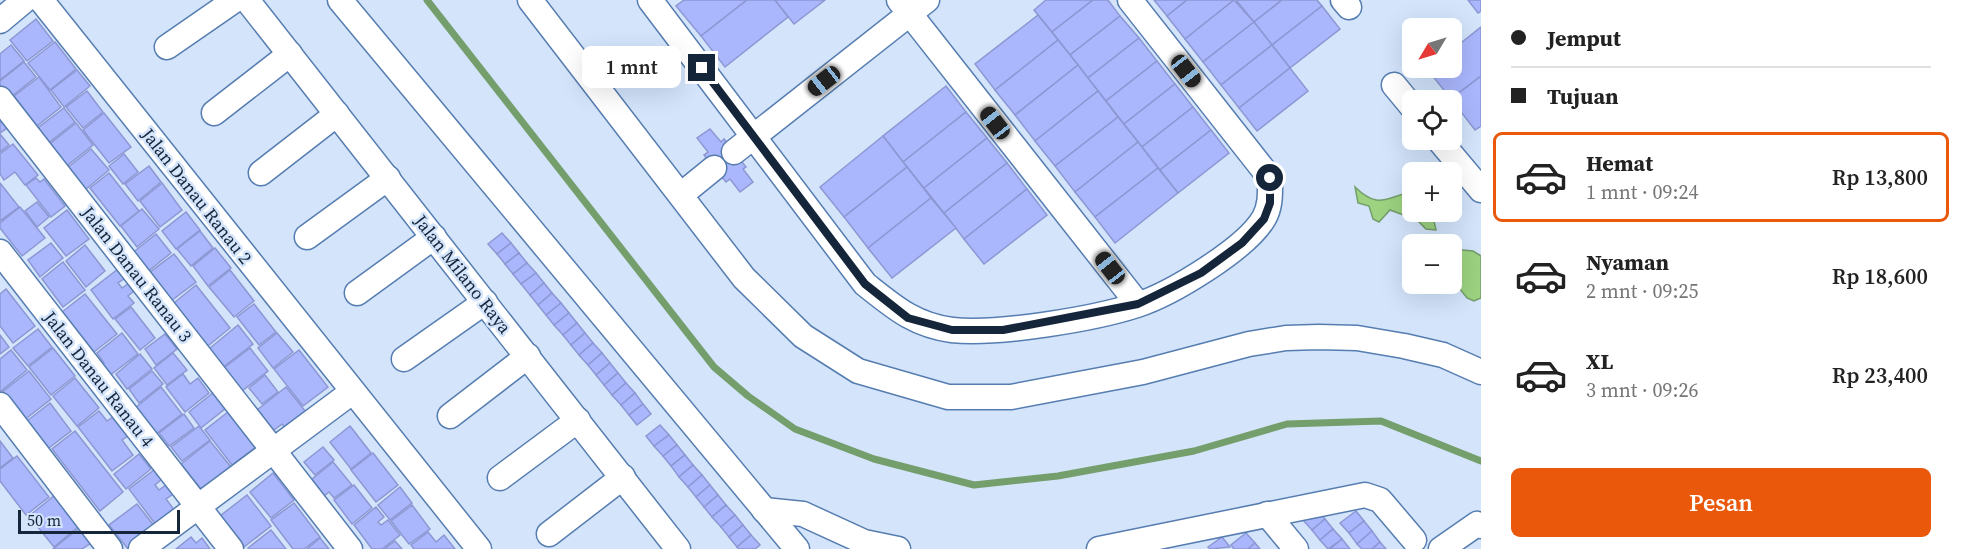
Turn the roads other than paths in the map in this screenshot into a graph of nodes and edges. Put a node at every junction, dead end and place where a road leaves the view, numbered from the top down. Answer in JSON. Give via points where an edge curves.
{"nodes":[{"id":1,"x":25,"y":0,"type":"edge"},
{"id":2,"x":41,"y":0,"type":"edge"},
{"id":3,"x":236,"y":0,"type":"edge"},
{"id":4,"x":247,"y":0,"type":"edge"},
{"id":5,"x":340,"y":0,"type":"edge"},
{"id":6,"x":530,"y":0,"type":"edge"},
{"id":7,"x":650,"y":0,"type":"edge"},
{"id":8,"x":1130,"y":0,"type":"edge"},
{"id":9,"x":912,"y":5,"type":"edge"},
{"id":10,"x":0,"y":21,"type":"edge"},
{"id":11,"x":167,"y":47,"type":"dead end"},
{"id":12,"x":290,"y":54,"type":"junction"},
{"id":13,"x":1394,"y":85,"type":"dead end"},
{"id":14,"x":1402,"y":95,"type":"edge"},
{"id":15,"x":0,"y":99,"type":"edge"},
{"id":16,"x":214,"y":113,"type":"dead end"},
{"id":17,"x":337,"y":114,"type":"junction"},
{"id":18,"x":755,"y":135,"type":"junction"},
{"id":19,"x":1447,"y":150,"type":"edge"},
{"id":20,"x":734,"y":152,"type":"dead end"},
{"id":21,"x":714,"y":168,"type":"dead end"},
{"id":22,"x":261,"y":173,"type":"dead end"},
{"id":23,"x":388,"y":178,"type":"junction"},
{"id":24,"x":1481,"y":190,"type":"edge"},
{"id":25,"x":682,"y":194,"type":"junction"},
{"id":26,"x":307,"y":237,"type":"dead end"},
{"id":27,"x":434,"y":237,"type":"junction"},
{"id":28,"x":0,"y":252,"type":"edge"},
{"id":29,"x":357,"y":293,"type":"dead end"},
{"id":30,"x":485,"y":302,"type":"junction"},
{"id":31,"x":1138,"y":304,"type":"junction"},
{"id":32,"x":528,"y":356,"type":"junction"},
{"id":33,"x":404,"y":359,"type":"dead end"},
{"id":34,"x":1481,"y":372,"type":"edge"},
{"id":35,"x":352,"y":392,"type":"junction"},
{"id":36,"x":0,"y":405,"type":"edge"},
{"id":37,"x":450,"y":416,"type":"dead end"},
{"id":38,"x":578,"y":420,"type":"junction"},
{"id":39,"x":274,"y":449,"type":"junction"},
{"id":40,"x":623,"y":477,"type":"junction"},
{"id":41,"x":500,"y":478,"type":"dead end"},
{"id":42,"x":198,"y":507,"type":"junction"},
{"id":43,"x":764,"y":510,"type":"junction"},
{"id":44,"x":1267,"y":514,"type":"junction"},
{"id":45,"x":1481,"y":526,"type":"edge"},
{"id":46,"x":549,"y":534,"type":"dead end"},
{"id":47,"x":1414,"y":540,"type":"dead end"},
{"id":48,"x":1172,"y":542,"type":"edge"},
{"id":49,"x":675,"y":548,"type":"edge"},
{"id":50,"x":110,"y":549,"type":"edge"},
{"id":51,"x":141,"y":549,"type":"edge"},
{"id":52,"x":231,"y":549,"type":"edge"},
{"id":53,"x":350,"y":549,"type":"edge"},
{"id":54,"x":479,"y":549,"type":"edge"},
{"id":55,"x":796,"y":549,"type":"edge"},
{"id":56,"x":898,"y":549,"type":"edge"},
{"id":57,"x":1100,"y":549,"type":"edge"},
{"id":58,"x":1296,"y":549,"type":"edge"},
{"id":59,"x":1441,"y":549,"type":"edge"}],
"edges":[{"from":1,"to":10,"type":"street"},
{"from":2,"to":35,"type":"street","name":"Jalan Danau Ranau 2"},
{"from":3,"to":11,"type":"street"},
{"from":4,"to":12,"type":"street","name":"Jalan Milano Raya"},
{"from":5,"to":43,"type":"street"},
{"from":6,"to":25,"type":"street"},
{"from":7,"to":18,"type":"street"},
{"from":8,"to":31,"type":"street","via":[[1270,178],[1270,203],[1264,219],[1242,243],[1201,273]]},
{"from":9,"to":18,"type":"street"},
{"from":9,"to":31,"type":"street"},
{"from":12,"to":16,"type":"street"},
{"from":12,"to":17,"type":"street","name":"Jalan Milano Raya"},
{"from":13,"to":14,"type":"street"},
{"from":15,"to":39,"type":"street","name":"Jalan Danau Ranau 3"},
{"from":17,"to":22,"type":"street"},
{"from":17,"to":23,"type":"street","name":"Jalan Milano Raya"},
{"from":18,"to":20,"type":"street"},
{"from":18,"to":31,"type":"street","via":[[865,284],[908,318],[952,330],[1003,330]]},
{"from":19,"to":24,"type":"street"},
{"from":21,"to":25,"type":"street"},
{"from":23,"to":26,"type":"street"},
{"from":23,"to":27,"type":"street","name":"Jalan Milano Raya"},
{"from":25,"to":34,"type":"street","via":[[744,278],[803,336],[858,371],[948,397],[1011,397],[1143,372],[1286,338],[1357,338],[1404,346],[1443,355]]},
{"from":27,"to":29,"type":"street"},
{"from":27,"to":30,"type":"street","name":"Jalan Milano Raya"},
{"from":28,"to":42,"type":"street","name":"Jalan Danau Ranau 4"},
{"from":30,"to":32,"type":"street","name":"Jalan Milano Raya"},
{"from":30,"to":33,"type":"street"},
{"from":32,"to":37,"type":"street"},
{"from":32,"to":38,"type":"street","name":"Jalan Milano Raya"},
{"from":35,"to":39,"type":"street"},
{"from":35,"to":54,"type":"street","name":"Jalan Danau Ranau 2"},
{"from":36,"to":50,"type":"street"},
{"from":38,"to":40,"type":"street","name":"Jalan Milano Raya"},
{"from":38,"to":41,"type":"street"},
{"from":39,"to":42,"type":"street"},
{"from":39,"to":53,"type":"street","name":"Jalan Danau Ranau 3"},
{"from":40,"to":46,"type":"street"},
{"from":40,"to":49,"type":"street","name":"Jalan Milano Raya"},
{"from":42,"to":51,"type":"street"},
{"from":42,"to":52,"type":"street","name":"Jalan Danau Ranau 4"},
{"from":43,"to":55,"type":"street"},
{"from":43,"to":56,"type":"street","via":[[803,514],[864,542]]},
{"from":44,"to":47,"type":"street","via":[[1365,495],[1380,500]]},
{"from":44,"to":48,"type":"street"},
{"from":44,"to":58,"type":"street"},
{"from":45,"to":59,"type":"street","via":[[1477,524]]},
{"from":48,"to":57,"type":"street"}]}
